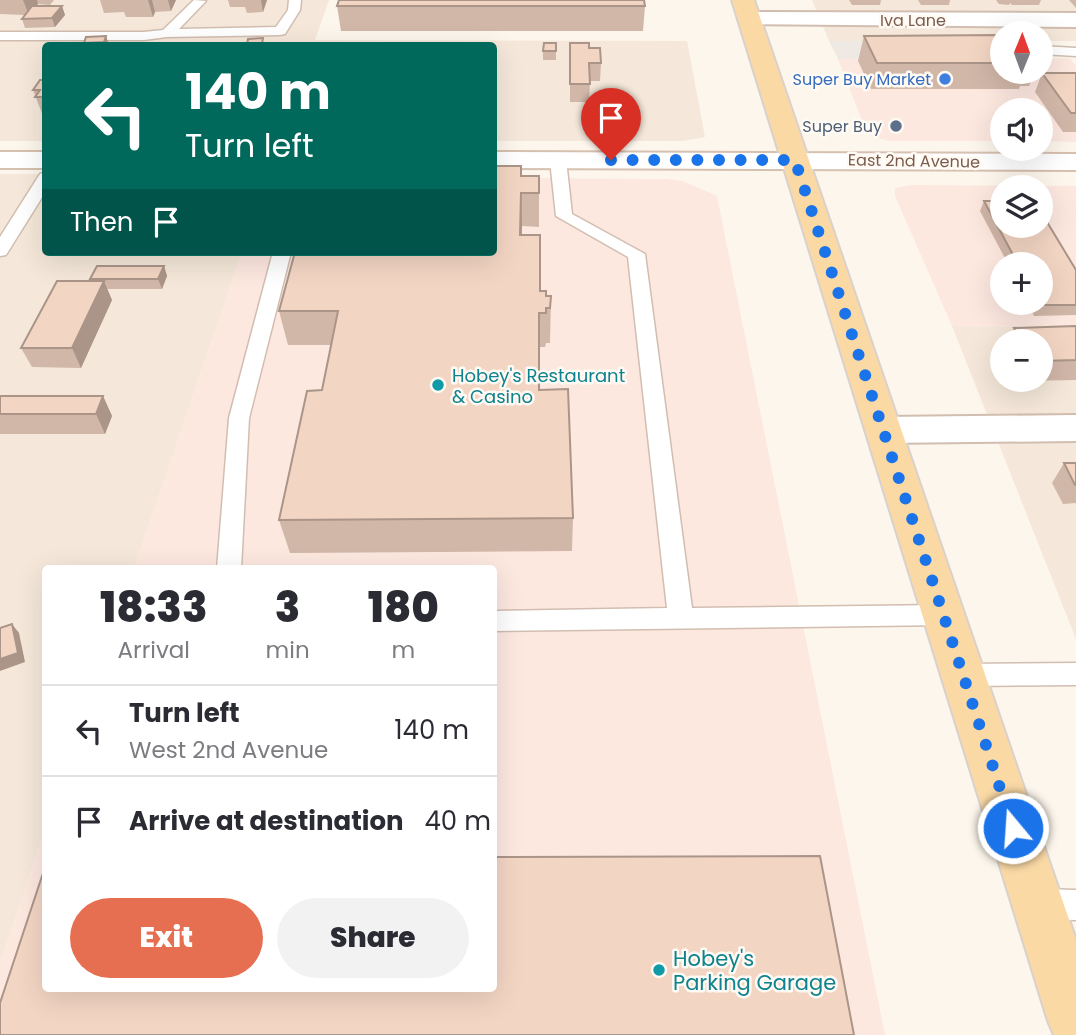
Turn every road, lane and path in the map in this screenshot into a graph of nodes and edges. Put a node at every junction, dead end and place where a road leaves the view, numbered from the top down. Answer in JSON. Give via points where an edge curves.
{"nodes":[{"id":1,"x":295,"y":0,"type":"edge"},
{"id":2,"x":200,"y":1,"type":"edge"},
{"id":3,"x":746,"y":10,"type":"edge"},
{"id":4,"x":1076,"y":20,"type":"edge"},
{"id":5,"x":167,"y":33,"type":"junction"},
{"id":6,"x":0,"y":36,"type":"edge"},
{"id":7,"x":1054,"y":51,"type":"edge"},
{"id":8,"x":1076,"y":52,"type":"edge"},
{"id":9,"x":0,"y":160,"type":"edge"},
{"id":10,"x":42,"y":160,"type":"edge"},
{"id":11,"x":497,"y":160,"type":"edge"},
{"id":12,"x":558,"y":160,"type":"junction"},
{"id":13,"x":795,"y":160,"type":"junction"},
{"id":14,"x":1076,"y":162,"type":"edge"},
{"id":15,"x":42,"y":183,"type":"edge"},
{"id":16,"x":0,"y":251,"type":"edge"},
{"id":17,"x":281,"y":256,"type":"edge"},
{"id":18,"x":1076,"y":428,"type":"edge"},
{"id":19,"x":884,"y":430,"type":"junction"},
{"id":20,"x":229,"y":565,"type":"edge"},
{"id":21,"x":944,"y":615,"type":"junction"},
{"id":22,"x":681,"y":619,"type":"junction"},
{"id":23,"x":497,"y":621,"type":"edge"},
{"id":24,"x":1076,"y":674,"type":"edge"},
{"id":25,"x":964,"y":675,"type":"junction"},
{"id":26,"x":1038,"y":904,"type":"junction"},
{"id":27,"x":1076,"y":905,"type":"edge"},
{"id":28,"x":1076,"y":1021,"type":"edge"}],
"edges":[{"from":1,"to":5,"type":"lane","via":[[294,10],[279,32]]},
{"from":2,"to":5,"type":"lane"},
{"from":3,"to":4,"type":"street","name":"Iva Lane"},
{"from":3,"to":13,"type":"main road"},
{"from":5,"to":6,"type":"lane"},
{"from":7,"to":8,"type":"lane"},
{"from":9,"to":10,"type":"street"},
{"from":11,"to":12,"type":"street","name":"East 2nd Avenue"},
{"from":12,"to":13,"type":"street","name":"East 2nd Avenue"},
{"from":12,"to":22,"type":"lane","via":[[564,215],[636,254]]},
{"from":13,"to":14,"type":"street","name":"East 2nd Avenue"},
{"from":13,"to":19,"type":"main road"},
{"from":15,"to":16,"type":"lane"},
{"from":17,"to":20,"type":"lane","via":[[239,418]]},
{"from":18,"to":19,"type":"street"},
{"from":19,"to":21,"type":"main road"},
{"from":21,"to":22,"type":"lane"},
{"from":21,"to":25,"type":"main road"},
{"from":22,"to":23,"type":"lane"},
{"from":24,"to":25,"type":"lane"},
{"from":25,"to":26,"type":"main road"},
{"from":26,"to":27,"type":"lane"},
{"from":26,"to":28,"type":"main road"}]}
